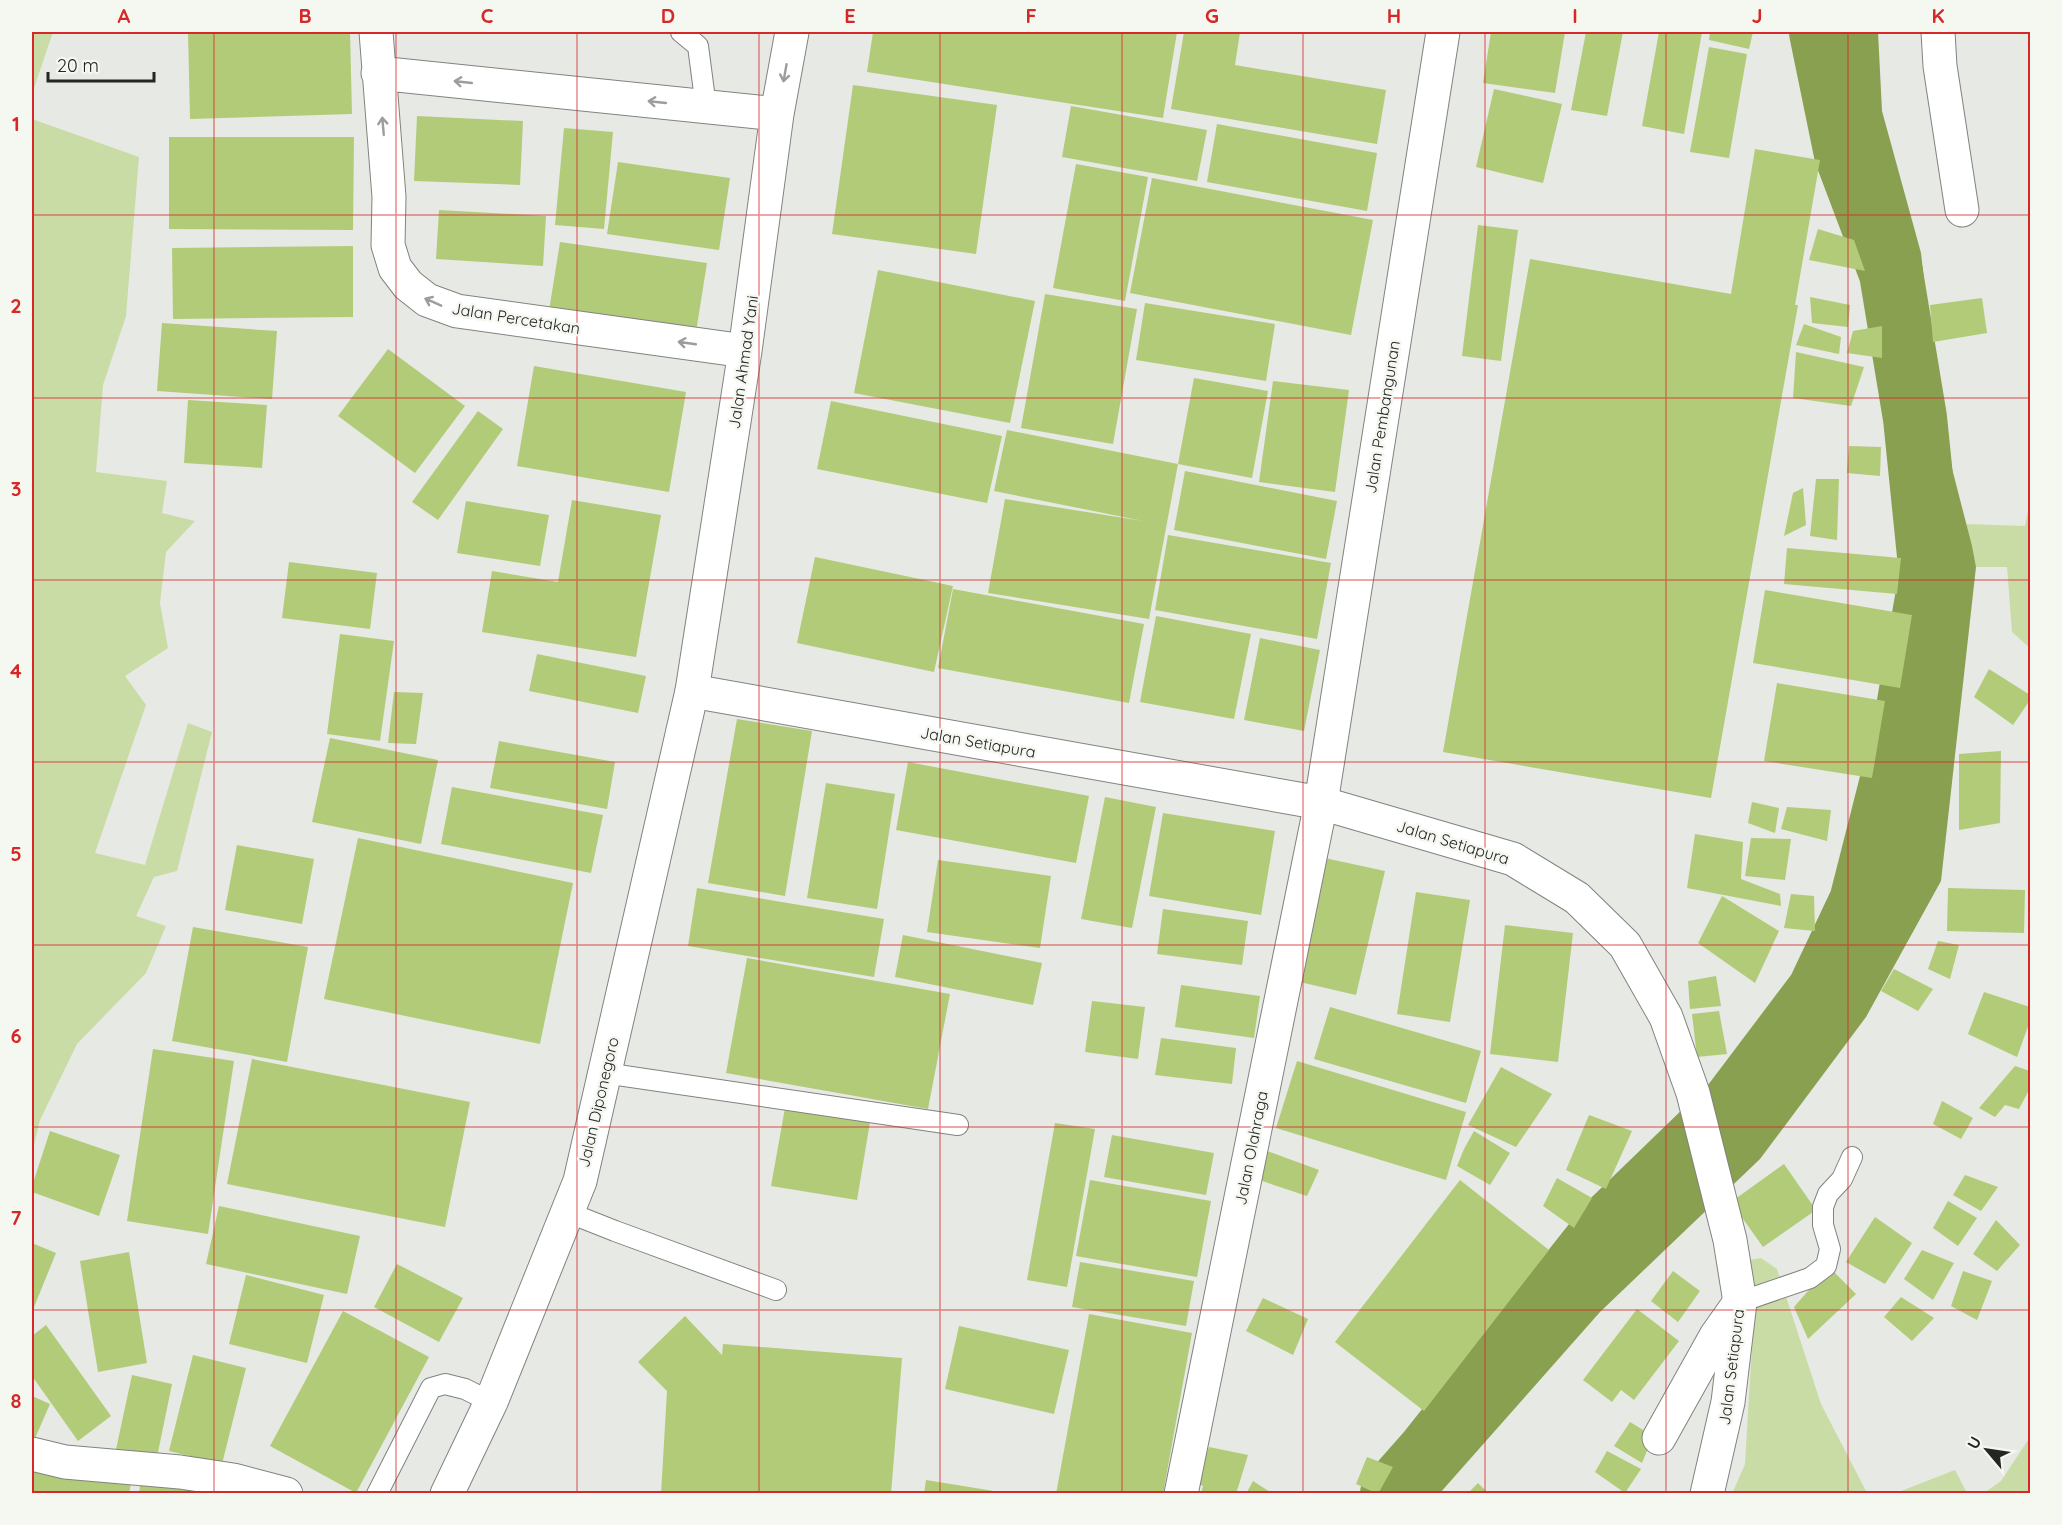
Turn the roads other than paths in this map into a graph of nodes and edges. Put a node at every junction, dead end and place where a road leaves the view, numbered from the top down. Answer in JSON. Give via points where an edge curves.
{"nodes":[{"id":1,"x":376,"y":32,"type":"edge"},
{"id":2,"x":681,"y":32,"type":"edge"},
{"id":3,"x":792,"y":32,"type":"edge"},
{"id":4,"x":1443,"y":32,"type":"edge"},
{"id":5,"x":1938,"y":32,"type":"edge"},
{"id":6,"x":378,"y":73,"type":"junction"},
{"id":7,"x":706,"y":107,"type":"junction"},
{"id":8,"x":777,"y":114,"type":"junction"},
{"id":9,"x":1962,"y":210,"type":"dead end"},
{"id":10,"x":745,"y":351,"type":"junction"},
{"id":11,"x":692,"y":692,"type":"junction"},
{"id":12,"x":1321,"y":803,"type":"junction"},
{"id":13,"x":604,"y":1073,"type":"junction"},
{"id":14,"x":958,"y":1125,"type":"dead end"},
{"id":15,"x":1852,"y":1157,"type":"dead end"},
{"id":16,"x":567,"y":1212,"type":"junction"},
{"id":17,"x":776,"y":1290,"type":"dead end"},
{"id":18,"x":1740,"y":1302,"type":"junction"},
{"id":19,"x":491,"y":1402,"type":"junction"},
{"id":20,"x":1659,"y":1438,"type":"dead end"},
{"id":21,"x":32,"y":1454,"type":"edge"},
{"id":22,"x":286,"y":1494,"type":"edge"},
{"id":23,"x":377,"y":1494,"type":"edge"},
{"id":24,"x":447,"y":1494,"type":"edge"},
{"id":25,"x":1181,"y":1494,"type":"edge"},
{"id":26,"x":1707,"y":1494,"type":"edge"}],
"edges":[{"from":1,"to":6,"type":"street","name":"Jalan Percetakan"},
{"from":2,"to":7,"type":"lane","via":[[699,46]]},
{"from":3,"to":8,"type":"street","name":"Jalan Ahmad Yani","one_way":true},
{"from":4,"to":12,"type":"street","name":"Jalan Pembangunan"},
{"from":5,"to":9,"type":"street"},
{"from":7,"to":6,"type":"street","one_way":true},
{"from":10,"to":6,"type":"street","name":"Jalan Percetakan","one_way":true,"via":[[457,311],[427,300],[395,268],[388,245],[389,197]]},
{"from":7,"to":8,"type":"street"},
{"from":8,"to":10,"type":"street","name":"Jalan Ahmad Yani"},
{"from":10,"to":11,"type":"street","name":"Jalan Ahmad Yani"},
{"from":11,"to":12,"type":"street","name":"Jalan Setiapura"},
{"from":11,"to":13,"type":"street","name":"Jalan Diponegoro"},
{"from":12,"to":18,"type":"street","name":"Jalan Setiapura","via":[[1514,859],[1577,898],[1625,945],[1666,1017],[1693,1093],[1731,1240]]},
{"from":12,"to":25,"type":"street","name":"Jalan Olahraga"},
{"from":13,"to":14,"type":"lane"},
{"from":13,"to":16,"type":"street","name":"Jalan Diponegoro","via":[[580,1180]]},
{"from":15,"to":18,"type":"lane","via":[[1842,1179],[1827,1194],[1823,1207],[1830,1250],[1826,1266],[1810,1278]]},
{"from":16,"to":17,"type":"lane"},
{"from":16,"to":19,"type":"street","name":"Jalan Diponegoro"},
{"from":18,"to":20,"type":"street","via":[[1716,1336]]},
{"from":18,"to":26,"type":"street","name":"Jalan Setiapura","via":[[1728,1402]]},
{"from":19,"to":23,"type":"lane","via":[[445,1384],[431,1388]]},
{"from":19,"to":24,"type":"street","name":"Jalan Diponegoro"},
{"from":21,"to":22,"type":"street","via":[[65,1462],[233,1480]]}]}
